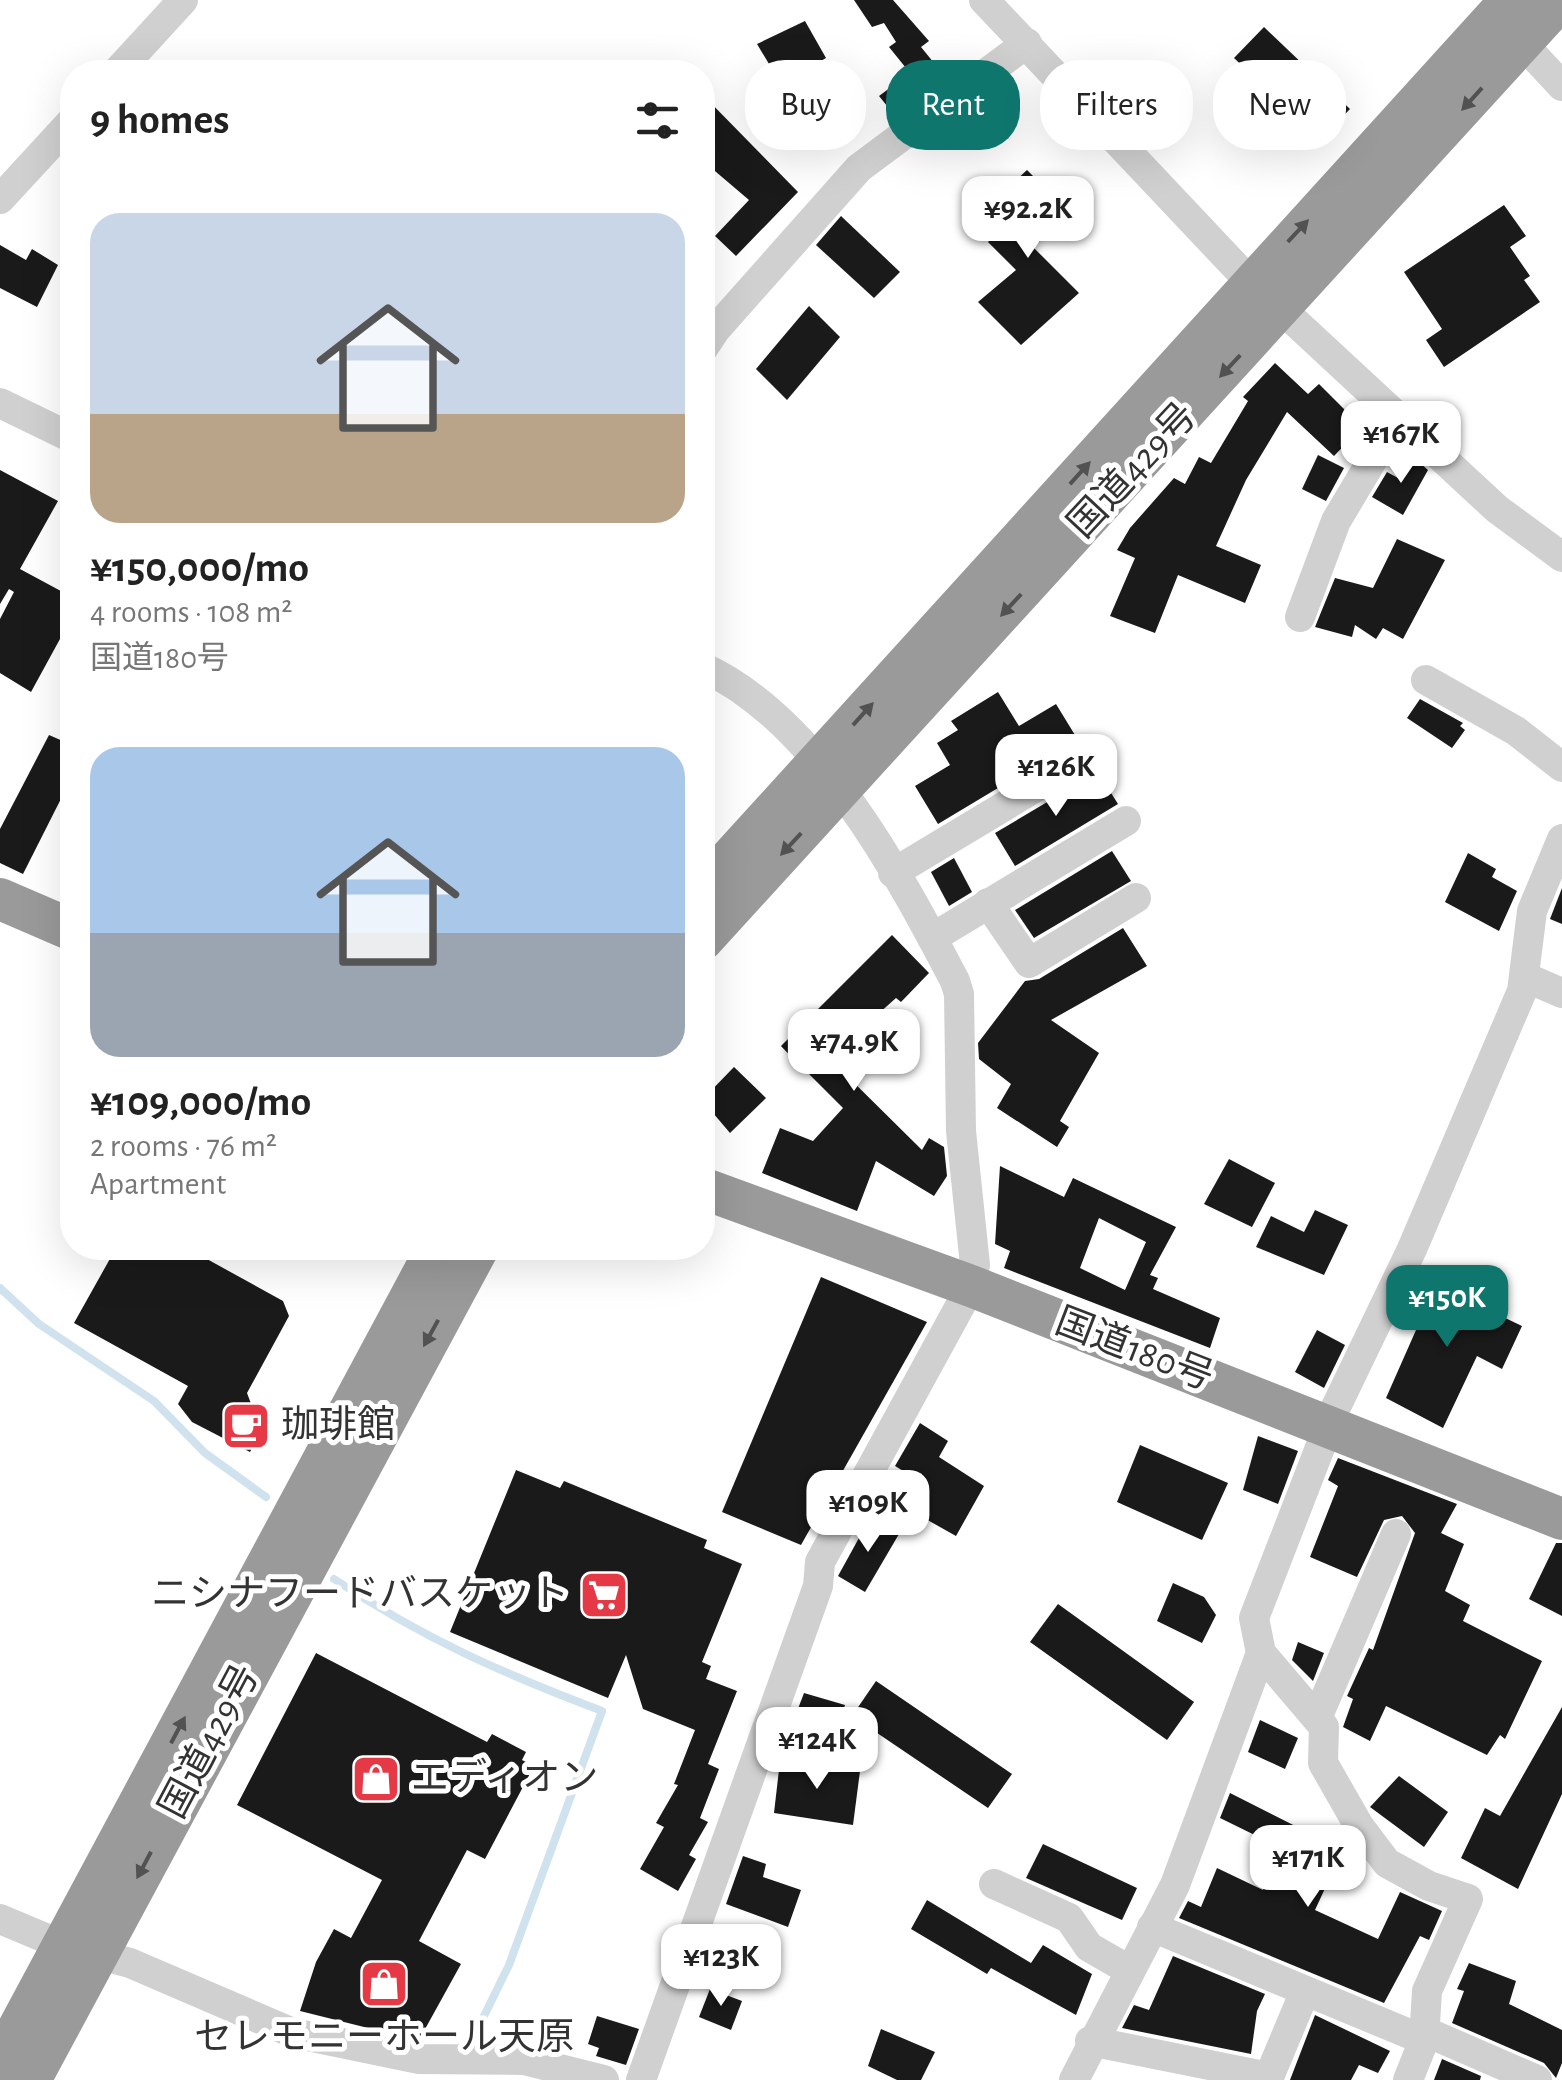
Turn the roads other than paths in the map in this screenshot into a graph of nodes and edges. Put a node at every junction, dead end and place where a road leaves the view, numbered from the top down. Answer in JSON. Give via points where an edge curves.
{"nodes":[{"id":1,"x":184,"y":0,"type":"edge"},
{"id":2,"x":984,"y":0,"type":"edge"},
{"id":3,"x":1560,"y":0,"type":"edge"},
{"id":4,"x":1510,"y":20,"type":"edge"},
{"id":5,"x":1027,"y":44,"type":"junction"},
{"id":6,"x":128,"y":60,"type":"edge"},
{"id":7,"x":1562,"y":86,"type":"edge"},
{"id":8,"x":60,"y":134,"type":"edge"},
{"id":9,"x":0,"y":199,"type":"edge"},
{"id":10,"x":1266,"y":296,"type":"junction"},
{"id":11,"x":715,"y":330,"type":"edge"},
{"id":12,"x":0,"y":403,"type":"edge"},
{"id":13,"x":1398,"y":417,"type":"junction"},
{"id":14,"x":60,"y":432,"type":"edge"},
{"id":15,"x":1562,"y":557,"type":"edge"},
{"id":16,"x":1300,"y":616,"type":"dead end"},
{"id":17,"x":715,"y":673,"type":"edge"},
{"id":18,"x":1426,"y":680,"type":"dead end"},
{"id":19,"x":1096,"y":751,"type":"dead end"},
{"id":20,"x":1562,"y":767,"type":"edge"},
{"id":21,"x":828,"y":779,"type":"junction"},
{"id":22,"x":1126,"y":821,"type":"dead end"},
{"id":23,"x":1562,"y":839,"type":"edge"},
{"id":24,"x":893,"y":873,"type":"junction"},
{"id":25,"x":715,"y":879,"type":"edge"},
{"id":26,"x":1136,"y":898,"type":"dead end"},
{"id":27,"x":0,"y":900,"type":"edge"},
{"id":28,"x":988,"y":903,"type":"junction"},
{"id":29,"x":715,"y":923,"type":"edge"},
{"id":30,"x":60,"y":925,"type":"edge"},
{"id":31,"x":932,"y":938,"type":"junction"},
{"id":32,"x":1525,"y":977,"type":"junction"},
{"id":33,"x":1562,"y":993,"type":"edge"},
{"id":34,"x":715,"y":1193,"type":"edge"},
{"id":35,"x":430,"y":1260,"type":"edge"},
{"id":36,"x":471,"y":1260,"type":"edge"},
{"id":37,"x":970,"y":1286,"type":"junction"},
{"id":38,"x":1328,"y":1426,"type":"junction"},
{"id":39,"x":1562,"y":1519,"type":"edge"},
{"id":40,"x":1396,"y":1534,"type":"dead end"},
{"id":41,"x":1261,"y":1653,"type":"junction"},
{"id":42,"x":1317,"y":1718,"type":"junction"},
{"id":43,"x":994,"y":1884,"type":"dead end"},
{"id":44,"x":0,"y":1919,"type":"edge"},
{"id":45,"x":1152,"y":1928,"type":"junction"},
{"id":46,"x":79,"y":1950,"type":"junction"},
{"id":47,"x":1128,"y":1970,"type":"junction"},
{"id":48,"x":1305,"y":1991,"type":"junction"},
{"id":49,"x":1424,"y":2035,"type":"junction"},
{"id":50,"x":1090,"y":2041,"type":"junction"},
{"id":51,"x":0,"y":2063,"type":"edge"},
{"id":52,"x":471,"y":2065,"type":"edge"},
{"id":53,"x":30,"y":2080,"type":"edge"},
{"id":54,"x":604,"y":2080,"type":"edge"},
{"id":55,"x":641,"y":2080,"type":"edge"},
{"id":56,"x":1074,"y":2080,"type":"edge"},
{"id":57,"x":1408,"y":2080,"type":"edge"},
{"id":58,"x":1537,"y":2080,"type":"edge"}],
"edges":[{"from":1,"to":6,"type":"street"},
{"from":2,"to":5,"type":"street"},
{"from":3,"to":4,"type":"highway","name":"国道429号"},
{"from":4,"to":7,"type":"street"},
{"from":4,"to":10,"type":"highway","name":"国道429号"},
{"from":5,"to":10,"type":"street"},
{"from":5,"to":11,"type":"street","via":[[859,168]]},
{"from":8,"to":9,"type":"street"},
{"from":10,"to":13,"type":"street"},
{"from":10,"to":21,"type":"highway","name":"国道429号"},
{"from":12,"to":14,"type":"street"},
{"from":13,"to":15,"type":"street"},
{"from":13,"to":16,"type":"street","via":[[1336,521]]},
{"from":17,"to":21,"type":"street","via":[[773,712]]},
{"from":18,"to":20,"type":"street","via":[[1516,731]]},
{"from":19,"to":24,"type":"street"},
{"from":21,"to":24,"type":"street"},
{"from":21,"to":25,"type":"highway","name":"国道429号"},
{"from":21,"to":29,"type":"highway","name":"国道429号","one_way":true},
{"from":22,"to":28,"type":"street"},
{"from":23,"to":32,"type":"street","via":[[1532,912]]},
{"from":24,"to":31,"type":"street"},
{"from":26,"to":28,"type":"street","via":[[1029,963]]},
{"from":27,"to":30,"type":"highway"},
{"from":28,"to":31,"type":"street"},
{"from":31,"to":37,"type":"street","via":[[959,994],[961,1131],[975,1265]]},
{"from":32,"to":33,"type":"street"},
{"from":32,"to":38,"type":"street","via":[[1412,1249]]},
{"from":34,"to":37,"type":"highway","name":"国道180号"},
{"from":46,"to":35,"type":"highway","name":"国道429号","one_way":true},
{"from":36,"to":46,"type":"highway","name":"国道429号","one_way":true},
{"from":37,"to":38,"type":"highway","name":"国道180号"},
{"from":37,"to":55,"type":"street","via":[[820,1562],[818,1586]]},
{"from":38,"to":39,"type":"highway","name":"国道180号"},
{"from":38,"to":41,"type":"street","via":[[1254,1618]]},
{"from":40,"to":42,"type":"street"},
{"from":41,"to":42,"type":"street"},
{"from":41,"to":45,"type":"street"},
{"from":42,"to":49,"type":"street","via":[[1324,1727],[1324,1763],[1388,1862],[1468,1899],[1426,1990]]},
{"from":43,"to":47,"type":"street","via":[[1069,1918],[1089,1947]]},
{"from":44,"to":46,"type":"street"},
{"from":45,"to":47,"type":"street"},
{"from":45,"to":48,"type":"street"},
{"from":46,"to":51,"type":"highway","name":"国道429号"},
{"from":46,"to":52,"type":"street","via":[[130,1963],[293,2033]]},
{"from":46,"to":53,"type":"highway","name":"国道429号"},
{"from":47,"to":50,"type":"street"},
{"from":48,"to":49,"type":"street"},
{"from":48,"to":50,"type":"street","via":[[1269,2077]]},
{"from":49,"to":57,"type":"street"},
{"from":49,"to":58,"type":"street"},
{"from":50,"to":56,"type":"street"},
{"from":52,"to":54,"type":"street","via":[[524,2060]]}]}
